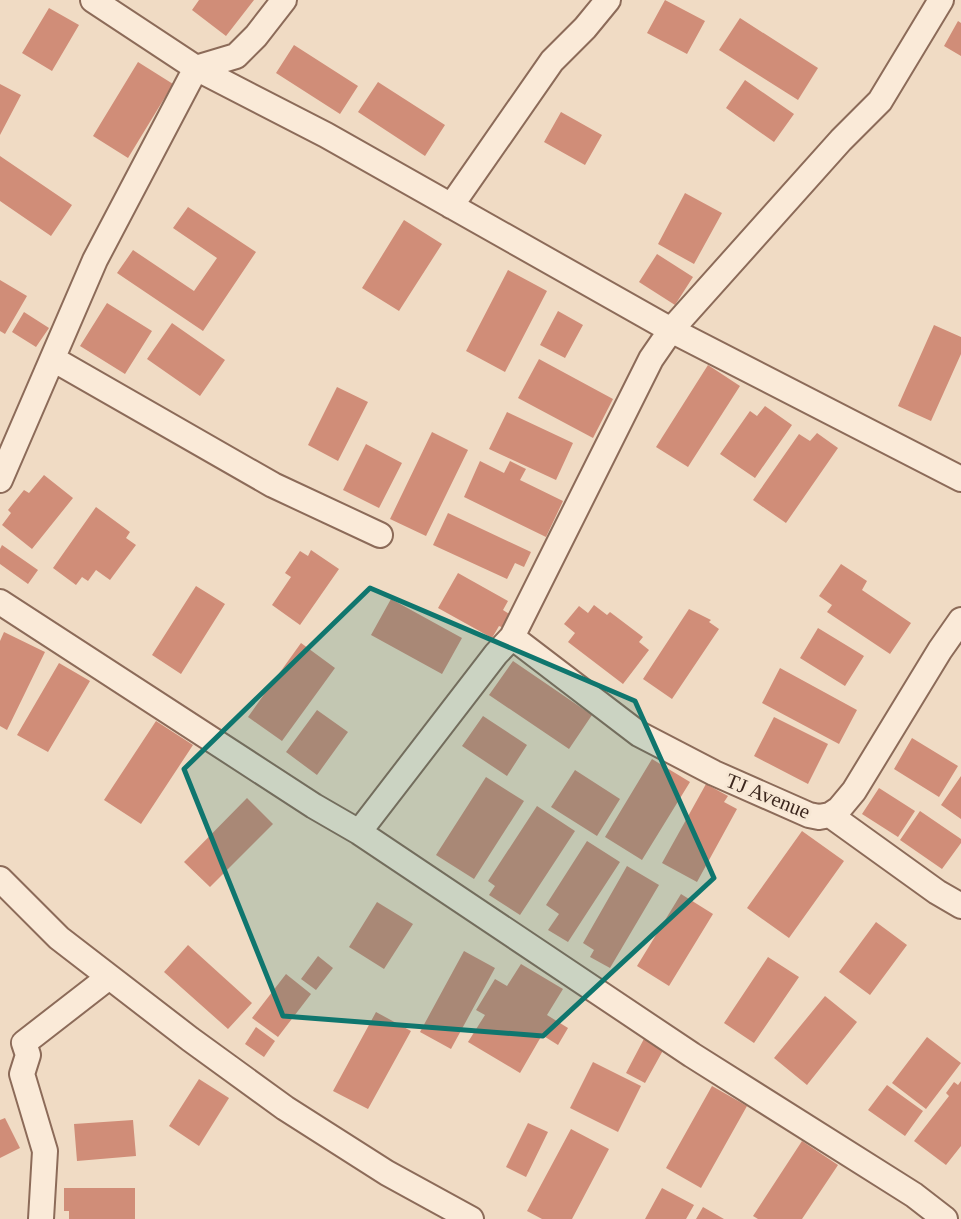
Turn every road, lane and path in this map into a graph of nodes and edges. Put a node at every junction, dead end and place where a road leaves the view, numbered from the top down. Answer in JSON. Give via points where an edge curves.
{"nodes":[{"id":1,"x":93,"y":0,"type":"edge"},
{"id":2,"x":284,"y":0,"type":"edge"},
{"id":3,"x":608,"y":0,"type":"edge"},
{"id":4,"x":941,"y":0,"type":"edge"},
{"id":5,"x":196,"y":68,"type":"junction"},
{"id":6,"x":451,"y":206,"type":"junction"},
{"id":7,"x":671,"y":330,"type":"junction"},
{"id":8,"x":53,"y":359,"type":"junction"},
{"id":9,"x":961,"y":479,"type":"edge"},
{"id":10,"x":0,"y":480,"type":"edge"},
{"id":11,"x":380,"y":535,"type":"dead end"},
{"id":12,"x":0,"y":602,"type":"edge"},
{"id":13,"x":961,"y":620,"type":"edge"},
{"id":14,"x":512,"y":637,"type":"junction"},
{"id":15,"x":830,"y":815,"type":"junction"},
{"id":16,"x":359,"y":832,"type":"junction"},
{"id":17,"x":0,"y":879,"type":"edge"},
{"id":18,"x":961,"y":906,"type":"edge"},
{"id":19,"x":109,"y":976,"type":"junction"},
{"id":20,"x":41,"y":1219,"type":"edge"},
{"id":21,"x":471,"y":1219,"type":"edge"},
{"id":22,"x":945,"y":1219,"type":"edge"}],
"edges":[{"from":1,"to":5,"type":"street"},
{"from":2,"to":5,"type":"street","via":[[236,56]]},
{"from":3,"to":6,"type":"street","via":[[552,61]]},
{"from":4,"to":7,"type":"street","via":[[880,101]]},
{"from":5,"to":6,"type":"street"},
{"from":5,"to":8,"type":"street","via":[[107,235]]},
{"from":6,"to":7,"type":"street"},
{"from":7,"to":9,"type":"street"},
{"from":7,"to":14,"type":"street","via":[[651,359]]},
{"from":8,"to":10,"type":"street"},
{"from":8,"to":11,"type":"street","via":[[273,485]]},
{"from":12,"to":16,"type":"street"},
{"from":13,"to":15,"type":"street","name":"TJ Avenue","via":[[854,791]]},
{"from":14,"to":15,"type":"street","name":"TJ Avenue","via":[[639,734],[809,815]]},
{"from":14,"to":16,"type":"street"},
{"from":15,"to":18,"type":"street"},
{"from":16,"to":22,"type":"street"},
{"from":17,"to":19,"type":"street","via":[[59,938]]},
{"from":19,"to":20,"type":"street","via":[[24,1043],[28,1055],[22,1074],[45,1151]]},
{"from":19,"to":21,"type":"street","via":[[285,1108],[387,1173]]}]}
